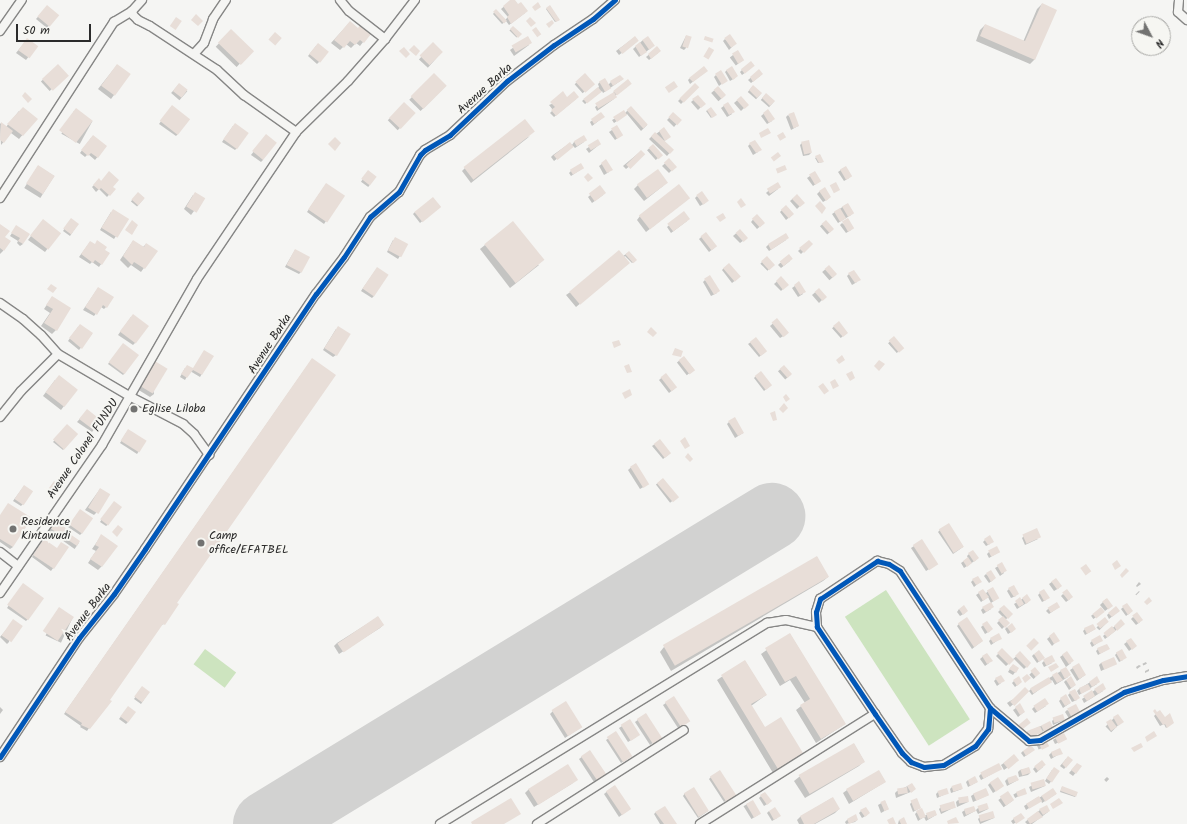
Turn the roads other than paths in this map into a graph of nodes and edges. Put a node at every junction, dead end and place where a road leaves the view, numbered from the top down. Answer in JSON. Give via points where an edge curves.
{"nodes":[{"id":1,"x":22,"y":0,"type":"edge"},
{"id":2,"x":142,"y":0,"type":"edge"},
{"id":3,"x":226,"y":0,"type":"edge"},
{"id":4,"x":340,"y":0,"type":"edge"},
{"id":5,"x":415,"y":0,"type":"edge"},
{"id":6,"x":615,"y":0,"type":"edge"},
{"id":7,"x":1179,"y":0,"type":"edge"},
{"id":8,"x":132,"y":11,"type":"junction"},
{"id":9,"x":1187,"y":20,"type":"edge"},
{"id":10,"x":0,"y":31,"type":"edge"},
{"id":11,"x":385,"y":39,"type":"junction"},
{"id":12,"x":194,"y":54,"type":"junction"},
{"id":13,"x":296,"y":132,"type":"junction"},
{"id":14,"x":0,"y":198,"type":"edge"},
{"id":15,"x":0,"y":303,"type":"edge"},
{"id":16,"x":58,"y":354,"type":"junction"},
{"id":17,"x":131,"y":397,"type":"junction"},
{"id":18,"x":0,"y":417,"type":"edge"},
{"id":19,"x":209,"y":455,"type":"junction"},
{"id":20,"x":0,"y":552,"type":"edge"},
{"id":21,"x":18,"y":566,"type":"junction"},
{"id":22,"x":0,"y":593,"type":"edge"},
{"id":23,"x":817,"y":627,"type":"junction"},
{"id":24,"x":1187,"y":676,"type":"edge"},
{"id":25,"x":990,"y":708,"type":"junction"},
{"id":26,"x":875,"y":714,"type":"junction"},
{"id":27,"x":684,"y":730,"type":"dead end"},
{"id":28,"x":0,"y":757,"type":"edge"},
{"id":29,"x":440,"y":824,"type":"edge"},
{"id":30,"x":537,"y":824,"type":"edge"},
{"id":31,"x":700,"y":824,"type":"edge"}],
"edges":[{"from":1,"to":10,"type":"street"},
{"from":2,"to":8,"type":"street"},
{"from":3,"to":12,"type":"street","via":[[213,18],[204,43]]},
{"from":4,"to":11,"type":"street"},
{"from":5,"to":11,"type":"street","name":"Avenue Colonel FUNDU"},
{"from":6,"to":19,"type":"street","name":"Avenue Barka","via":[[507,81],[450,135],[424,150],[399,192],[370,217]]},
{"from":7,"to":9,"type":"street","via":[[1178,12]]},
{"from":8,"to":12,"type":"street","via":[[138,20]]},
{"from":8,"to":14,"type":"street","via":[[114,22]]},
{"from":11,"to":13,"type":"street","name":"Avenue Colonel FUNDU","via":[[348,81]]},
{"from":12,"to":13,"type":"street","via":[[244,95]]},
{"from":13,"to":17,"type":"street","name":"Avenue Colonel FUNDU","via":[[198,279]]},
{"from":15,"to":16,"type":"street","via":[[36,331]]},
{"from":16,"to":17,"type":"street"},
{"from":16,"to":18,"type":"street","via":[[21,391]]},
{"from":17,"to":19,"type":"street","via":[[183,424],[194,434]]},
{"from":17,"to":21,"type":"street","name":"Avenue Colonel FUNDU","via":[[102,445]]},
{"from":19,"to":28,"type":"street","name":"Avenue Barka","via":[[114,594],[79,638]]},
{"from":20,"to":21,"type":"street"},
{"from":21,"to":22,"type":"street","name":"Avenue Colonel FUNDU"},
{"from":23,"to":25,"type":"street","via":[[816,612],[820,599],[877,561],[889,564],[900,571]]},
{"from":23,"to":26,"type":"street"},
{"from":23,"to":29,"type":"street","via":[[786,620],[767,623]]},
{"from":24,"to":25,"type":"street","via":[[1163,680],[1124,692],[1035,741],[1024,738]]},
{"from":25,"to":26,"type":"street","via":[[988,729],[975,746],[943,764],[924,767],[911,762]]},
{"from":26,"to":31,"type":"street"},
{"from":27,"to":30,"type":"street"}]}
